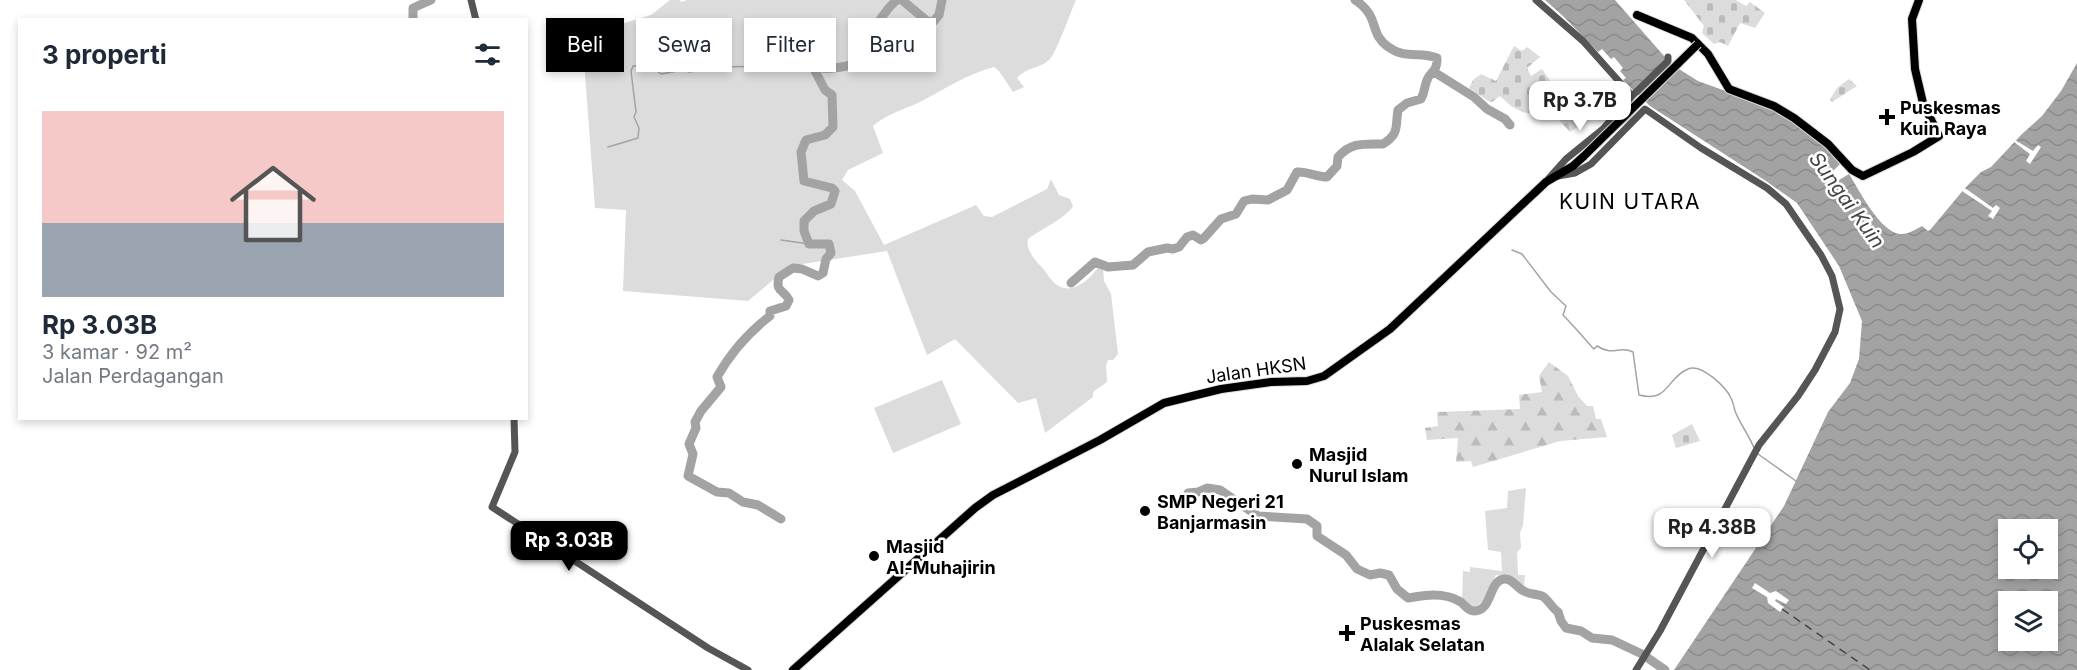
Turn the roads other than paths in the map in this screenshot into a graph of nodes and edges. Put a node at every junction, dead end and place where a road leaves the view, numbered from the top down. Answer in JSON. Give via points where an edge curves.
{"nodes":[{"id":1,"x":471,"y":0,"type":"edge"},
{"id":2,"x":1536,"y":0,"type":"edge"},
{"id":3,"x":1919,"y":0,"type":"edge"},
{"id":4,"x":1637,"y":15,"type":"dead end"},
{"id":5,"x":476,"y":18,"type":"edge"},
{"id":6,"x":1698,"y":44,"type":"junction"},
{"id":7,"x":1668,"y":59,"type":"dead end"},
{"id":8,"x":1633,"y":95,"type":"junction"},
{"id":9,"x":1558,"y":176,"type":"junction"},
{"id":10,"x":1546,"y":182,"type":"junction"},
{"id":11,"x":514,"y":420,"type":"edge"},
{"id":12,"x":747,"y":670,"type":"edge"},
{"id":13,"x":793,"y":670,"type":"edge"},
{"id":14,"x":1635,"y":670,"type":"edge"}],
"edges":[{"from":1,"to":5,"type":"street"},
{"from":2,"to":8,"type":"street","via":[[1583,40]]},
{"from":3,"to":6,"type":"main road","via":[[1912,19],[1915,69],[1923,103],[1939,136],[1860,176],[1794,118],[1729,89]]},
{"from":4,"to":6,"type":"main road","via":[[1681,32]]},
{"from":6,"to":9,"type":"main road","bridge":true,"via":[[1584,156]]},
{"from":7,"to":8,"type":"street","name":"Jalan HKSN"},
{"from":8,"to":10,"type":"street","name":"Jalan HKSN"},
{"from":9,"to":10,"type":"main road"},
{"from":9,"to":14,"type":"street","via":[[1591,164],[1645,109],[1781,200],[1821,255],[1835,284],[1840,313],[1831,340],[1798,396],[1759,445]]},
{"from":10,"to":13,"type":"main road","name":"Jalan HKSN","via":[[1398,321],[1324,376],[1221,389],[1164,404],[993,495]]},
{"from":11,"to":12,"type":"street","via":[[515,452],[492,507]]}]}
